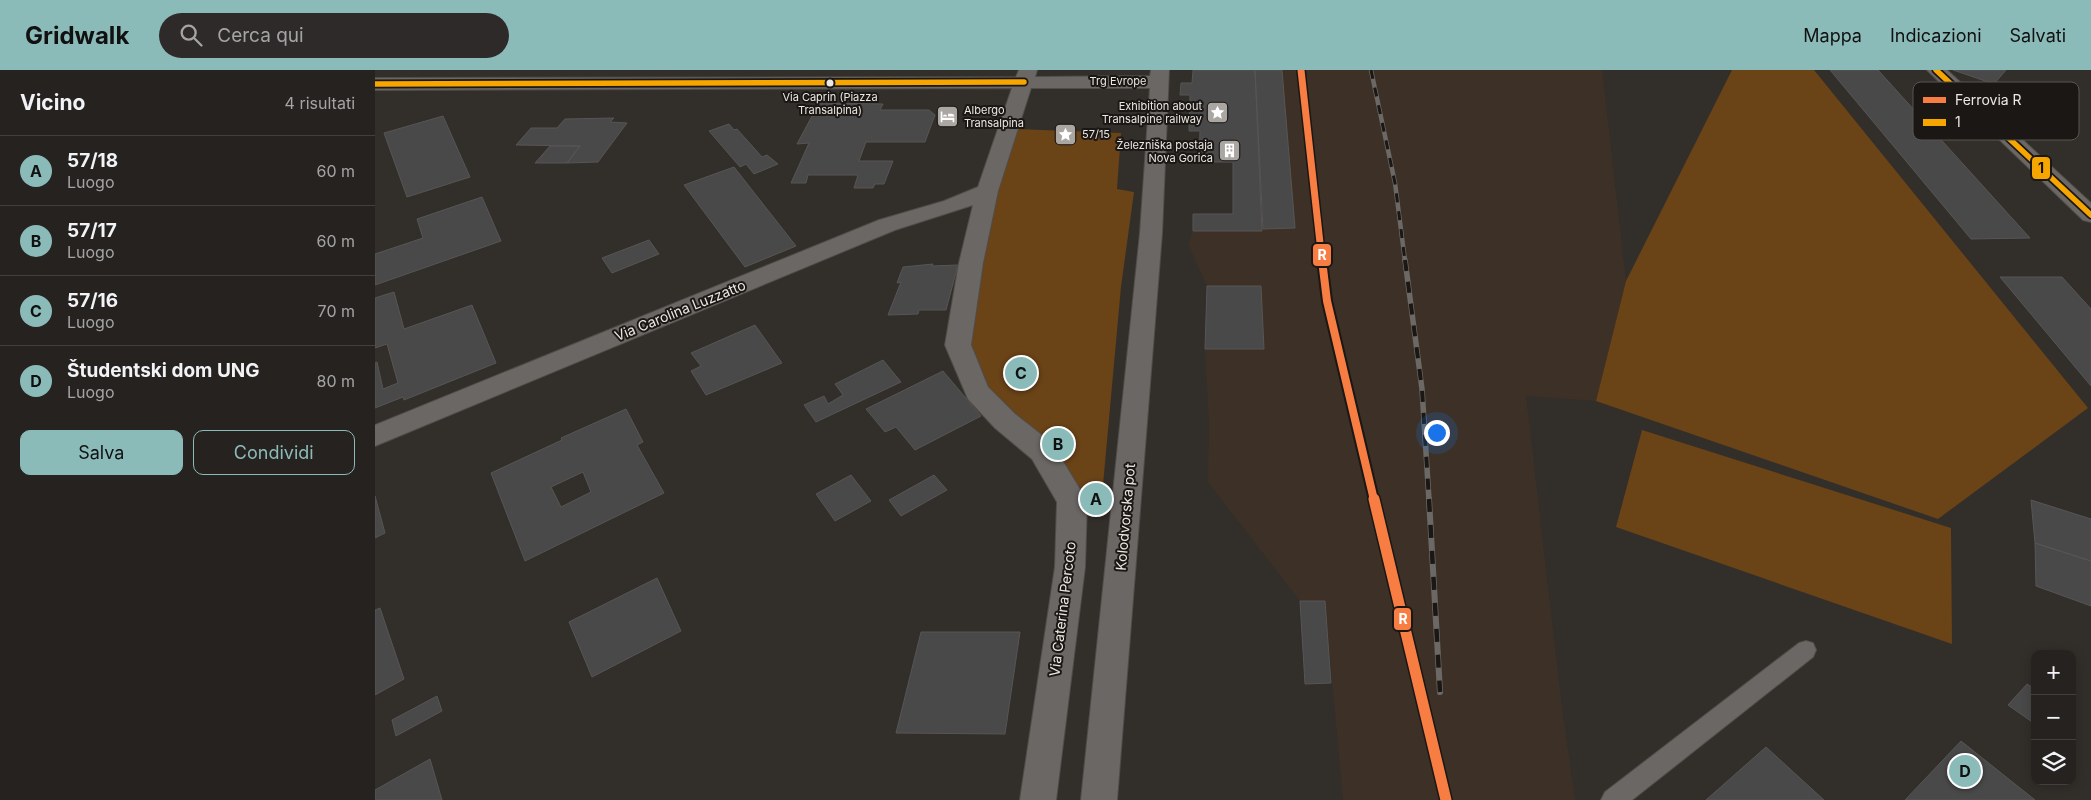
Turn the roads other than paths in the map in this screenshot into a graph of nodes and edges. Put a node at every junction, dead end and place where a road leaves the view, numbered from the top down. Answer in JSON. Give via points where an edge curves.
{"nodes":[{"id":1,"x":1936,"y":70,"type":"edge"},
{"id":2,"x":1026,"y":76,"type":"edge"},
{"id":3,"x":1160,"y":76,"type":"edge"},
{"id":4,"x":1949,"y":82,"type":"edge"},
{"id":5,"x":375,"y":84,"type":"edge"},
{"id":6,"x":2011,"y":140,"type":"edge"},
{"id":7,"x":987,"y":191,"type":"junction"},
{"id":8,"x":2091,"y":215,"type":"edge"},
{"id":9,"x":1151,"y":233,"type":"joint"},
{"id":10,"x":375,"y":436,"type":"edge"},
{"id":11,"x":1806,"y":650,"type":"dead end"},
{"id":12,"x":1038,"y":800,"type":"edge"},
{"id":13,"x":1099,"y":800,"type":"edge"},
{"id":14,"x":1613,"y":800,"type":"edge"}],
"edges":[{"from":1,"to":4,"type":"street"},
{"from":2,"to":3,"type":"street","name":"Trg Evrope","via":[[1077,81]]},
{"from":2,"to":5,"type":"street","name":"Trg Evrope","via":[[873,82]]},
{"from":2,"to":7,"type":"street","name":"Via Caterina Percoto"},
{"from":3,"to":9,"type":"street","name":"Trg Evrope"},
{"from":6,"to":8,"type":"street"},
{"from":7,"to":10,"type":"street","name":"Via Carolina Luzzatto","via":[[952,206],[887,224]]},
{"from":7,"to":12,"type":"street","name":"Via Caterina Percoto","via":[[971,263],[959,345],[977,392],[1005,421],[1043,451],[1073,501],[1070,567]]},
{"from":9,"to":13,"type":"street","name":"Kolodvorska pot"},
{"from":11,"to":14,"type":"lane"}]}
